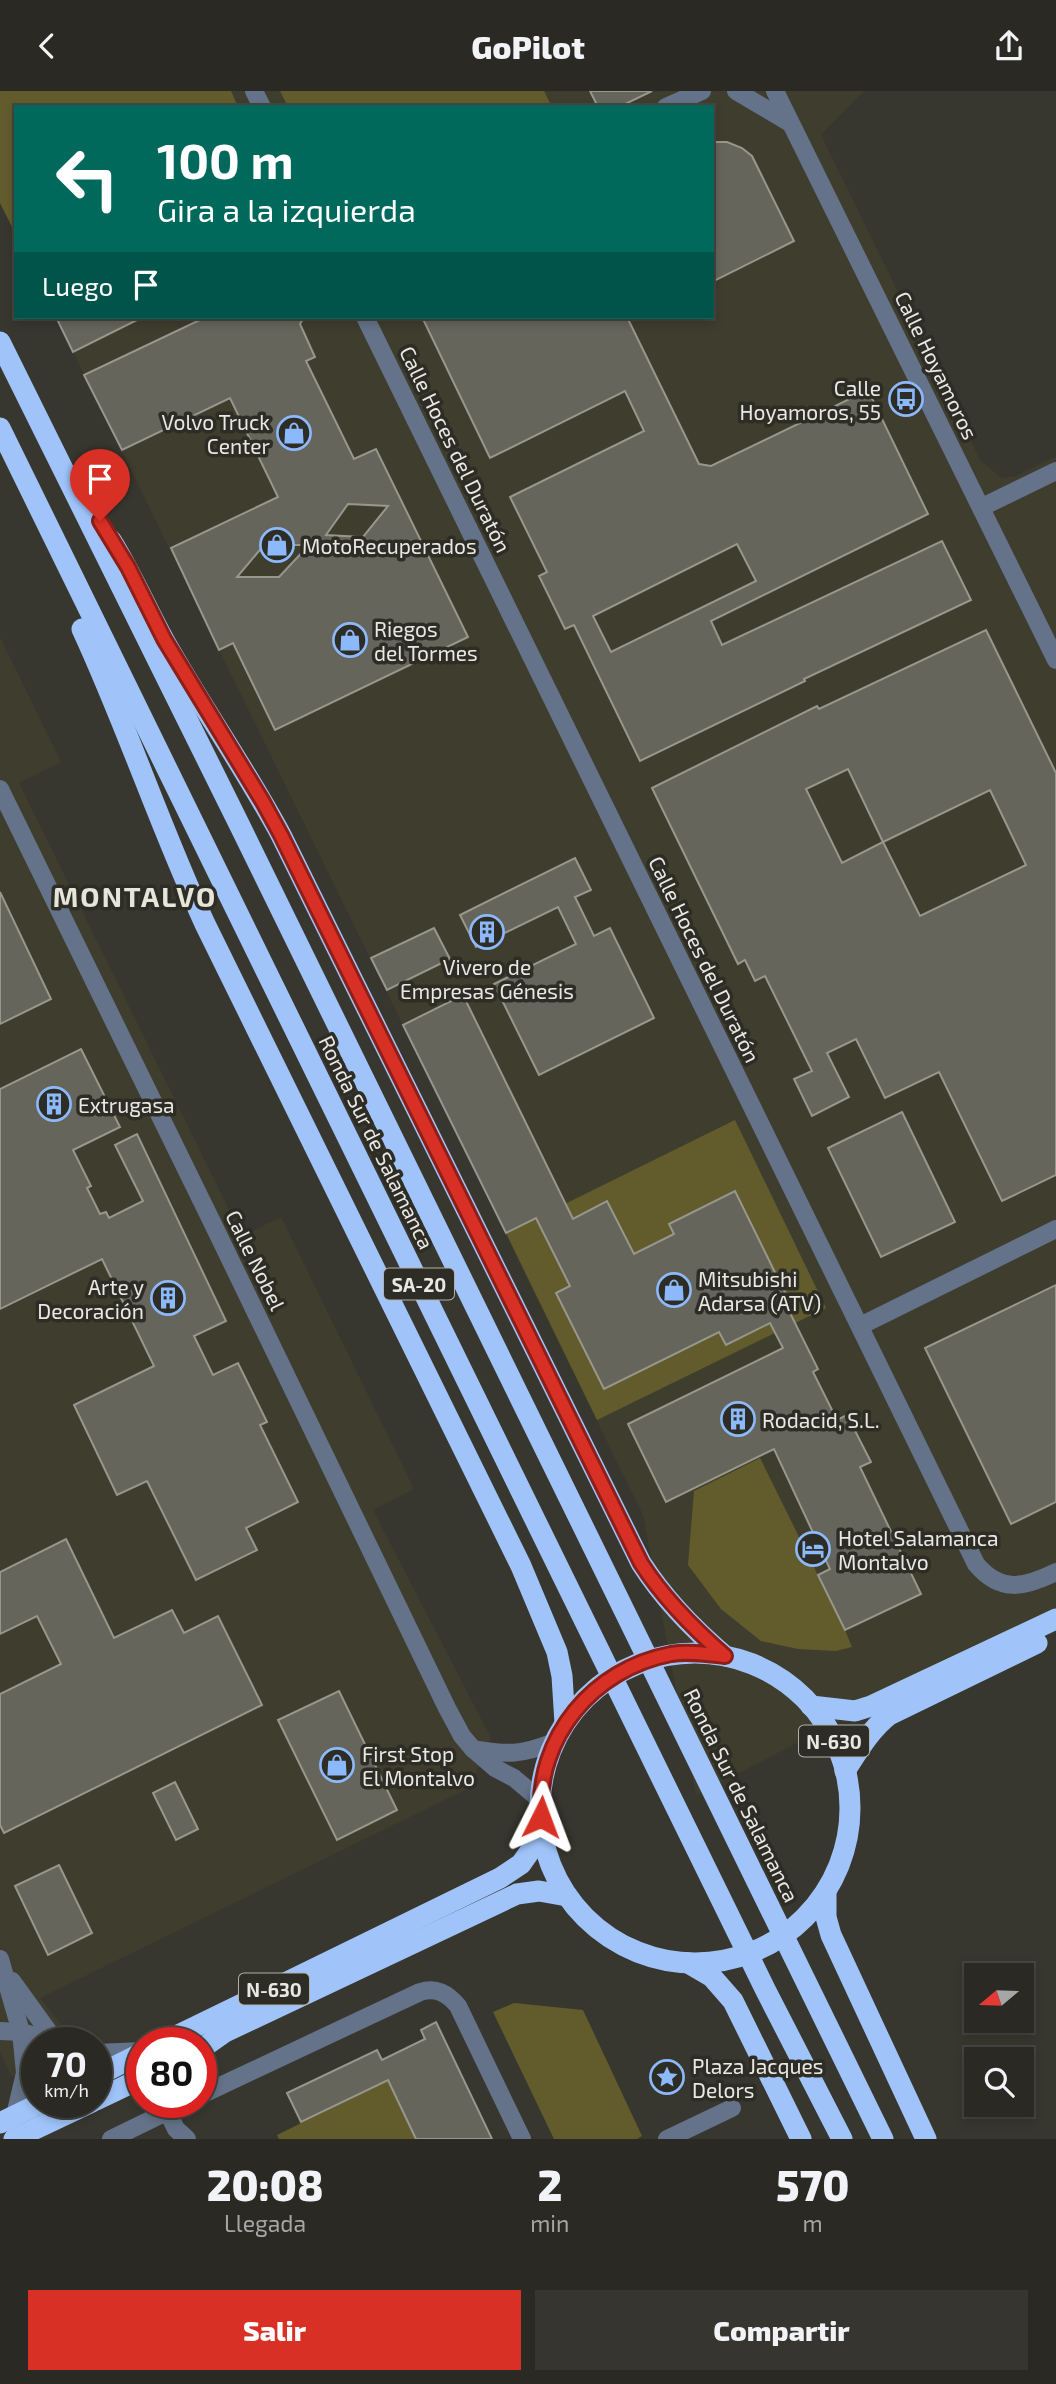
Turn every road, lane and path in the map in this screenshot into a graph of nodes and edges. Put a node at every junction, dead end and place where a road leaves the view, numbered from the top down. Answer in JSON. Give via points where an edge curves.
{"nodes":[{"id":1,"x":702,"y":91,"type":"edge"},
{"id":2,"x":736,"y":91,"type":"edge"},
{"id":3,"x":775,"y":91,"type":"edge"},
{"id":4,"x":670,"y":105,"type":"edge"},
{"id":5,"x":792,"y":124,"type":"junction"},
{"id":6,"x":367,"y":319,"type":"edge"},
{"id":7,"x":0,"y":342,"type":"edge"},
{"id":8,"x":0,"y":428,"type":"edge"},
{"id":9,"x":44,"y":430,"type":"junction"},
{"id":10,"x":13,"y":454,"type":"junction"},
{"id":11,"x":1056,"y":471,"type":"edge"},
{"id":12,"x":982,"y":507,"type":"junction"},
{"id":13,"x":1056,"y":660,"type":"edge"},
{"id":14,"x":0,"y":789,"type":"edge"},
{"id":15,"x":1056,"y":1229,"type":"edge"},
{"id":16,"x":860,"y":1326,"type":"junction"},
{"id":17,"x":1056,"y":1572,"type":"edge"},
{"id":18,"x":1056,"y":1619,"type":"edge"},
{"id":19,"x":1056,"y":1634,"type":"edge"},
{"id":20,"x":725,"y":1656,"type":"junction"},
{"id":21,"x":811,"y":1706,"type":"junction"},
{"id":22,"x":565,"y":1723,"type":"junction"},
{"id":23,"x":554,"y":1742,"type":"junction"},
{"id":24,"x":473,"y":1749,"type":"junction"},
{"id":25,"x":845,"y":1771,"type":"junction"},
{"id":26,"x":540,"y":1800,"type":"junction"},
{"id":27,"x":542,"y":1834,"type":"junction"},
{"id":28,"x":826,"y":1891,"type":"junction"},
{"id":29,"x":567,"y":1896,"type":"junction"},
{"id":30,"x":688,"y":1963,"type":"junction"},
{"id":31,"x":1,"y":1969,"type":"edge"},
{"id":32,"x":45,"y":2027,"type":"edge"},
{"id":33,"x":195,"y":2027,"type":"edge"},
{"id":34,"x":0,"y":2031,"type":"edge"},
{"id":35,"x":21,"y":2032,"type":"joint"},
{"id":36,"x":217,"y":2038,"type":"edge"},
{"id":37,"x":21,"y":2084,"type":"edge"},
{"id":38,"x":217,"y":2087,"type":"edge"},
{"id":39,"x":732,"y":2108,"type":"dead end"},
{"id":40,"x":58,"y":2118,"type":"edge"},
{"id":41,"x":153,"y":2118,"type":"edge"},
{"id":42,"x":170,"y":2118,"type":"edge"},
{"id":43,"x":8,"y":2119,"type":"edge"},
{"id":44,"x":14,"y":2139,"type":"edge"},
{"id":45,"x":111,"y":2139,"type":"edge"},
{"id":46,"x":187,"y":2139,"type":"edge"},
{"id":47,"x":522,"y":2139,"type":"edge"},
{"id":48,"x":667,"y":2139,"type":"edge"},
{"id":49,"x":801,"y":2139,"type":"edge"},
{"id":50,"x":842,"y":2139,"type":"edge"},
{"id":51,"x":883,"y":2139,"type":"edge"},
{"id":52,"x":926,"y":2139,"type":"edge"}],
"edges":[{"from":1,"to":4,"type":"street"},
{"from":2,"to":5,"type":"street"},
{"from":3,"to":5,"type":"street","name":"Calle Hoyamoros"},
{"from":5,"to":12,"type":"street","name":"Calle Hoyamoros"},
{"from":6,"to":16,"type":"street","name":"Calle Hoces del Duratón"},
{"from":7,"to":9,"type":"highway","name":"Ronda Sur de Salamanca","number":"SA-20"},
{"from":8,"to":10,"type":"highway","name":"Ronda Sur de Salamanca","number":"SA-20"},
{"from":9,"to":20,"type":"highway","via":[[281,835],[641,1563],[689,1625]]},
{"from":9,"to":51,"type":"highway","name":"Ronda Sur de Salamanca","number":"SA-20"},
{"from":10,"to":22,"type":"highway","via":[[174,856],[548,1627],[562,1676]]},
{"from":10,"to":50,"type":"highway","name":"Ronda Sur de Salamanca","number":"SA-20"},
{"from":11,"to":12,"type":"street"},
{"from":12,"to":13,"type":"street","name":"Calle Hoyamoros"},
{"from":14,"to":24,"type":"street","name":"Calle Nobel","via":[[447,1708]]},
{"from":15,"to":16,"type":"street"},
{"from":16,"to":17,"type":"street","name":"Calle Hoces del Duratón","via":[[976,1563],[1002,1584],[1032,1584]]},
{"from":18,"to":21,"type":"highway","number":"N-630","via":[[871,1706],[855,1711]]},
{"from":19,"to":25,"type":"highway","number":"N-630","via":[[889,1716],[862,1744]]},
{"from":20,"to":21,"type":"highway","number":"N-630","via":[[763,1668]]},
{"from":20,"to":22,"type":"highway","number":"N-630","via":[[695,1652],[643,1661],[607,1679]]},
{"from":21,"to":25,"type":"highway","number":"N-630","via":[[827,1727]]},
{"from":22,"to":23,"type":"highway","number":"N-630"},
{"from":23,"to":24,"type":"street","via":[[506,1755]]},
{"from":23,"to":26,"type":"highway","number":"N-630"},
{"from":24,"to":26,"type":"street","name":"Calle Nobel"},
{"from":25,"to":28,"type":"highway","number":"N-630","via":[[850,1799],[848,1835]]},
{"from":26,"to":27,"type":"highway","number":"N-630"},
{"from":27,"to":29,"type":"highway","number":"N-630"},
{"from":27,"to":33,"type":"highway","number":"N-630","via":[[520,1864],[500,1878]]},
{"from":28,"to":30,"type":"highway","number":"N-630","via":[[802,1921],[770,1944],[711,1963]]},
{"from":28,"to":52,"type":"highway","via":[[831,1935]]},
{"from":29,"to":30,"type":"highway","number":"N-630","via":[[607,1937],[632,1950]]},
{"from":29,"to":36,"type":"highway","number":"N-630","via":[[517,1894]]},
{"from":30,"to":49,"type":"highway","via":[[712,1977],[733,2001]]},
{"from":31,"to":32,"type":"street"},
{"from":31,"to":35,"type":"street"},
{"from":34,"to":35,"type":"street"},
{"from":37,"to":43,"type":"street"},
{"from":38,"to":47,"type":"street","via":[[430,1989],[450,1996],[458,2006]]},
{"from":39,"to":48,"type":"street"},
{"from":40,"to":44,"type":"highway"},
{"from":41,"to":45,"type":"street"},
{"from":42,"to":46,"type":"street"}]}
